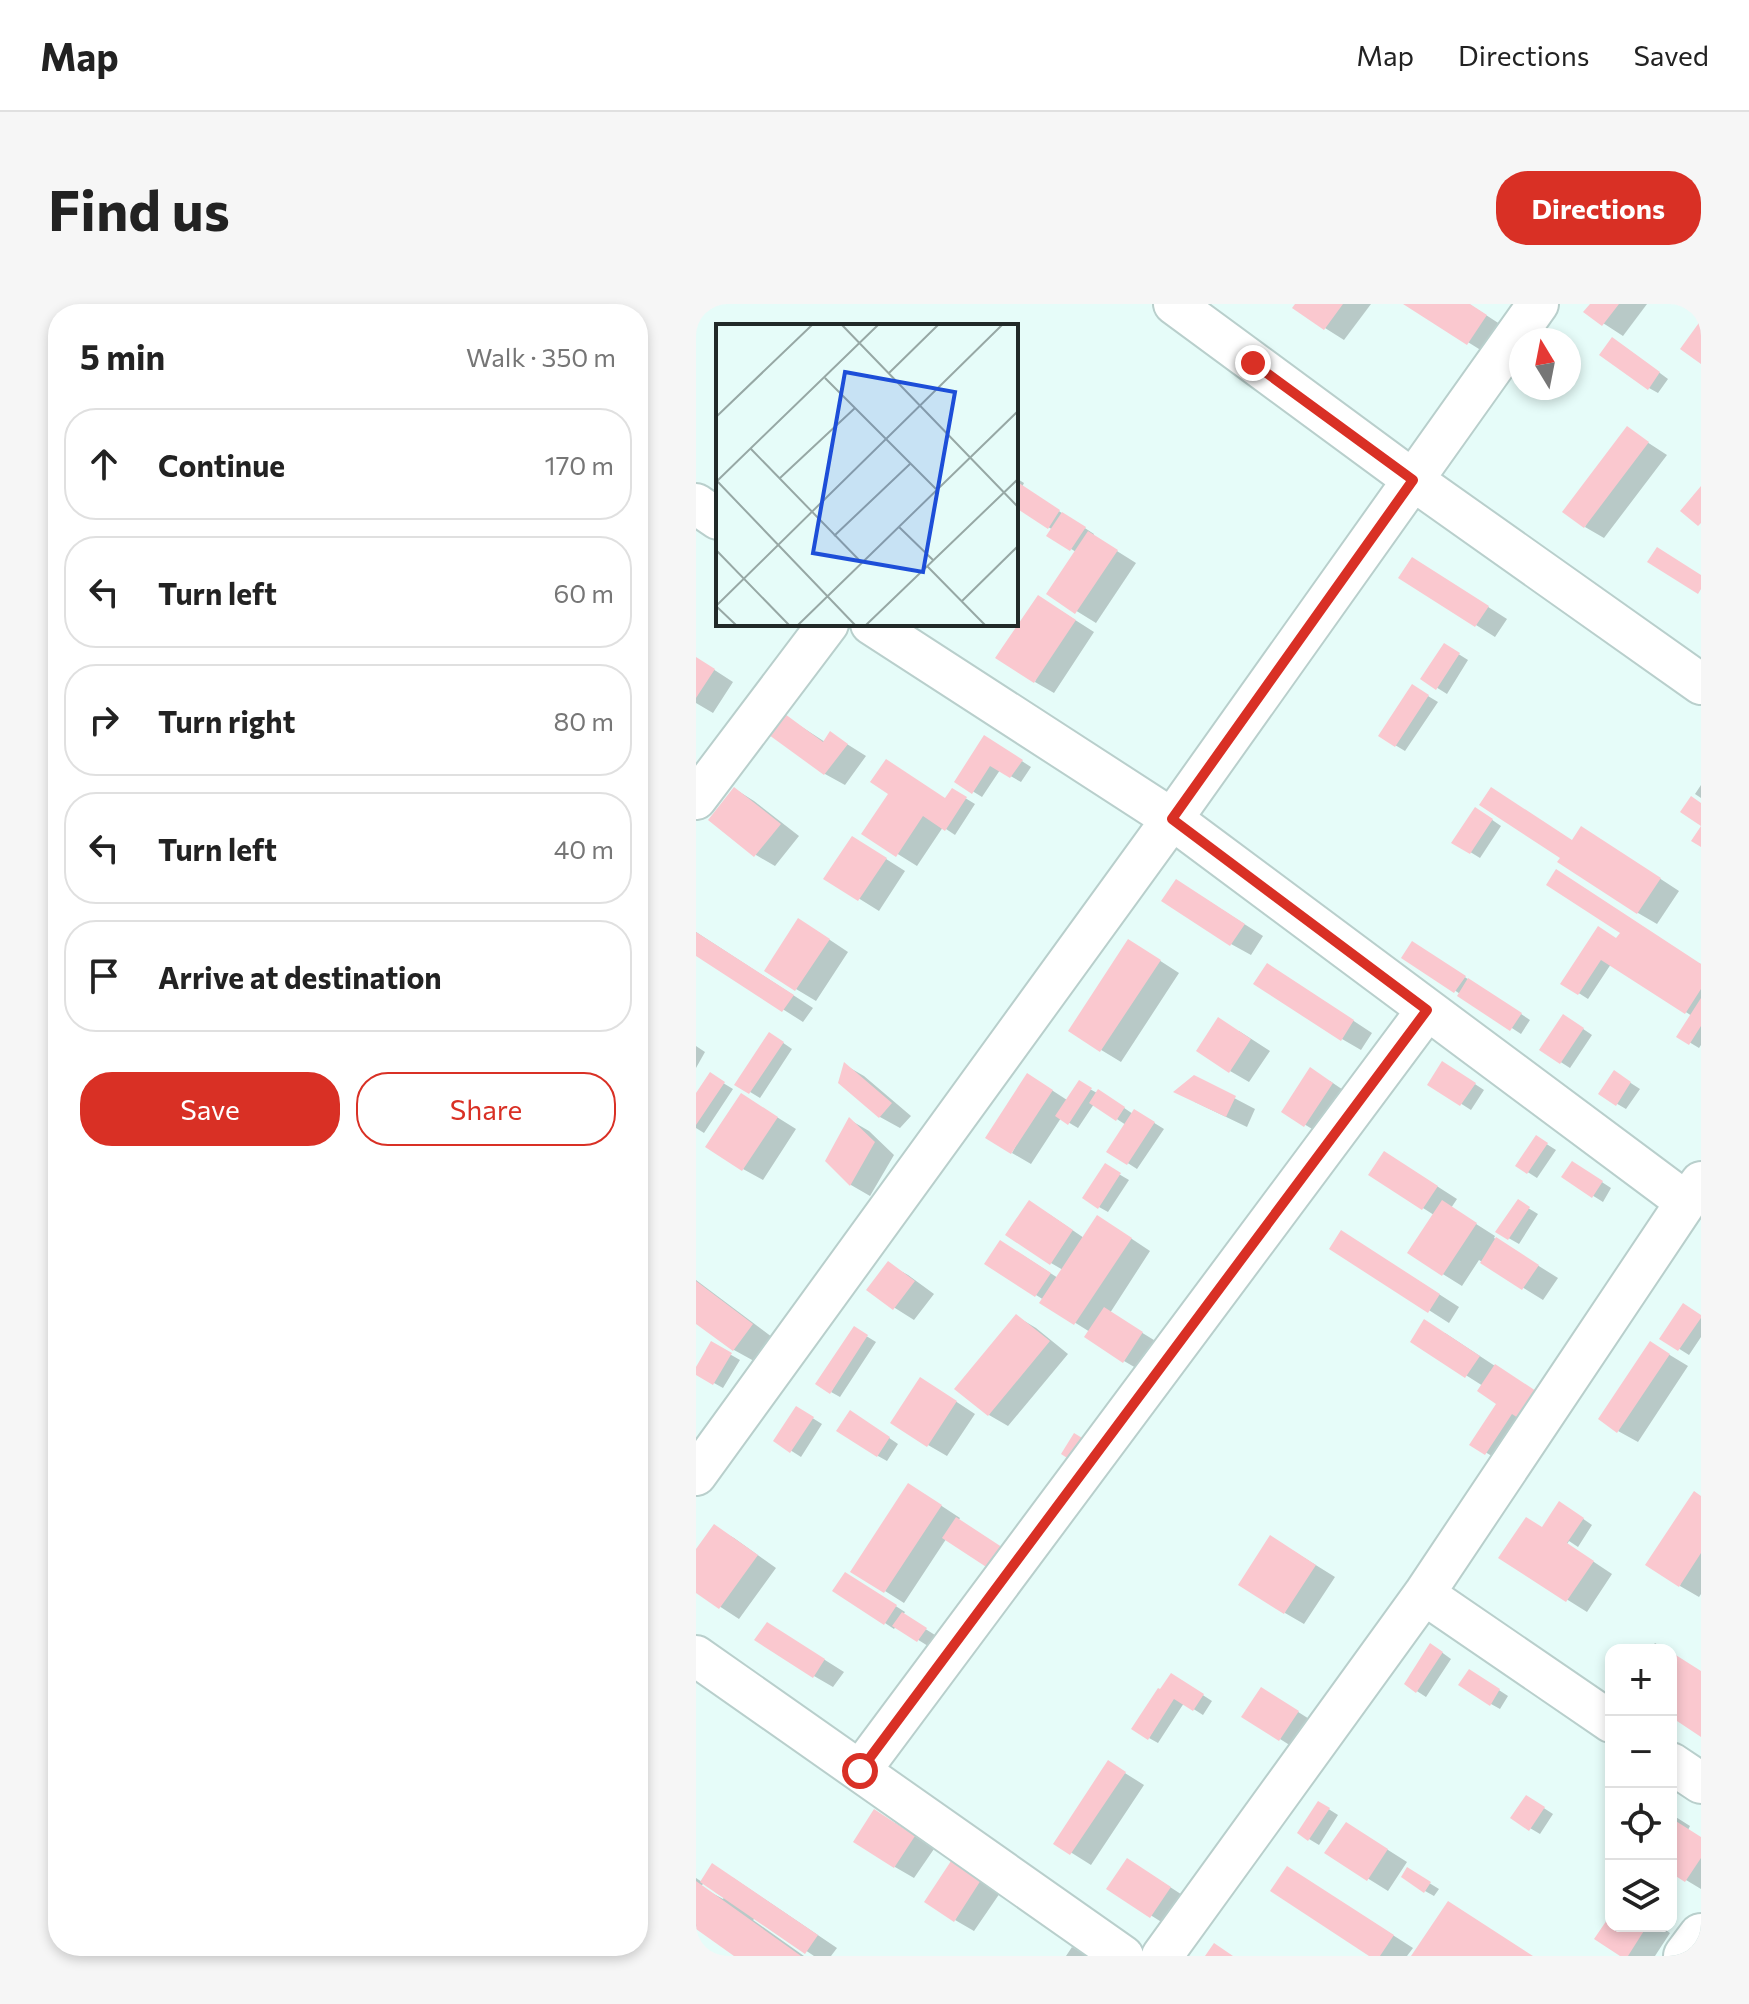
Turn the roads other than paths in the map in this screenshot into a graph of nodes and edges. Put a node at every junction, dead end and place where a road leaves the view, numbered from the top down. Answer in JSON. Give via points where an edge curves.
{"nodes":[{"id":1,"x":1174,"y":304,"type":"edge"},
{"id":2,"x":1538,"y":304,"type":"edge"},
{"id":3,"x":1413,"y":480,"type":"junction"},
{"id":4,"x":696,"y":504,"type":"edge"},
{"id":5,"x":716,"y":518,"type":"edge"},
{"id":6,"x":826,"y":626,"type":"edge"},
{"id":7,"x":874,"y":626,"type":"edge"},
{"id":8,"x":1701,"y":684,"type":"edge"},
{"id":9,"x":696,"y":799,"type":"edge"},
{"id":10,"x":1172,"y":819,"type":"junction"},
{"id":11,"x":1427,"y":1010,"type":"junction"},
{"id":12,"x":1693,"y":1192,"type":"edge"},
{"id":13,"x":696,"y":1475,"type":"edge"},
{"id":14,"x":1424,"y":1594,"type":"junction"},
{"id":15,"x":696,"y":1656,"type":"edge"},
{"id":16,"x":1605,"y":1718,"type":"edge"},
{"id":17,"x":1677,"y":1767,"type":"edge"},
{"id":18,"x":860,"y":1771,"type":"junction"},
{"id":19,"x":1701,"y":1783,"type":"edge"},
{"id":20,"x":1701,"y":1936,"type":"edge"},
{"id":21,"x":1123,"y":1956,"type":"edge"},
{"id":22,"x":1162,"y":1956,"type":"edge"},
{"id":23,"x":1686,"y":1956,"type":"edge"}],
"edges":[{"from":1,"to":3,"type":"street"},
{"from":2,"to":3,"type":"street"},
{"from":3,"to":8,"type":"street"},
{"from":3,"to":10,"type":"street"},
{"from":4,"to":5,"type":"street"},
{"from":6,"to":9,"type":"street"},
{"from":7,"to":10,"type":"street"},
{"from":10,"to":11,"type":"street"},
{"from":10,"to":13,"type":"street"},
{"from":11,"to":12,"type":"street"},
{"from":11,"to":18,"type":"street"},
{"from":12,"to":14,"type":"street"},
{"from":14,"to":16,"type":"street"},
{"from":14,"to":22,"type":"street"},
{"from":15,"to":18,"type":"street"},
{"from":17,"to":19,"type":"street"},
{"from":18,"to":21,"type":"street"},
{"from":20,"to":23,"type":"main road"}]}
